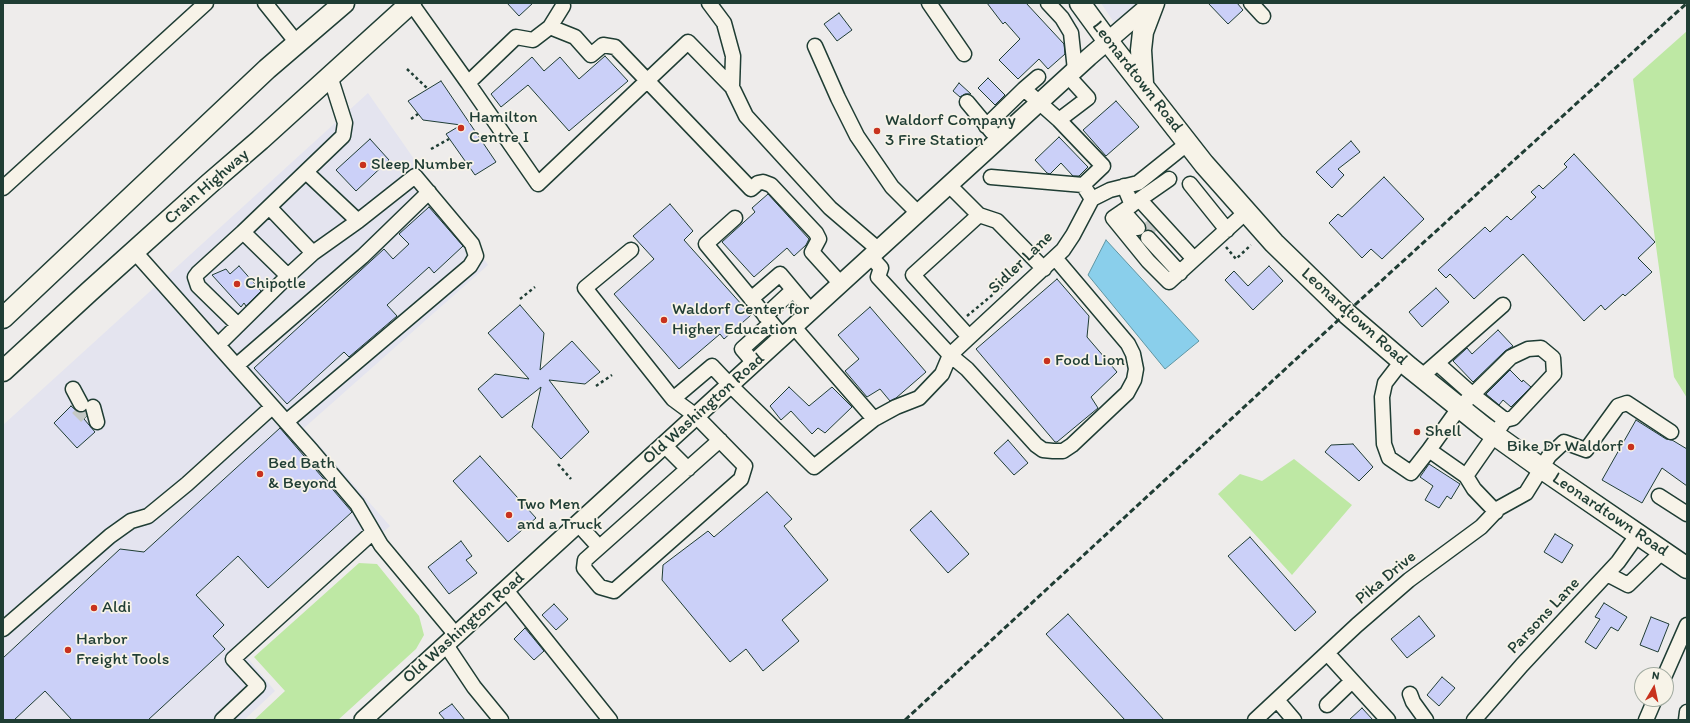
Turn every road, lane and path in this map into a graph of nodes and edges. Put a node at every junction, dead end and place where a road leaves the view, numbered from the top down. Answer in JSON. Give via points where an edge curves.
{"nodes":[{"id":1,"x":206,"y":3,"type":"edge"},
{"id":2,"x":265,"y":3,"type":"edge"},
{"id":3,"x":411,"y":3,"type":"edge"},
{"id":4,"x":709,"y":3,"type":"edge"},
{"id":5,"x":929,"y":3,"type":"edge"},
{"id":6,"x":1048,"y":3,"type":"edge"},
{"id":7,"x":1080,"y":3,"type":"edge"},
{"id":8,"x":1153,"y":3,"type":"edge"},
{"id":9,"x":1251,"y":3,"type":"edge"},
{"id":10,"x":563,"y":4,"type":"edge"},
{"id":11,"x":333,"y":7,"type":"edge"},
{"id":12,"x":1263,"y":16,"type":"dead end"},
{"id":13,"x":550,"y":26,"type":"junction"},
{"id":14,"x":1107,"y":40,"type":"junction"},
{"id":15,"x":297,"y":43,"type":"junction"},
{"id":16,"x":815,"y":46,"type":"dead end"},
{"id":17,"x":964,"y":54,"type":"dead end"},
{"id":18,"x":407,"y":69,"type":"dead end"},
{"id":19,"x":1071,"y":73,"type":"junction"},
{"id":20,"x":330,"y":76,"type":"junction"},
{"id":21,"x":1038,"y":77,"type":"dead end"},
{"id":22,"x":647,"y":80,"type":"junction"},
{"id":23,"x":468,"y":83,"type":"junction"},
{"id":24,"x":1143,"y":83,"type":"junction"},
{"id":25,"x":732,"y":87,"type":"junction"},
{"id":26,"x":428,"y":89,"type":"dead end"},
{"id":27,"x":1024,"y":89,"type":"junction"},
{"id":28,"x":967,"y":102,"type":"dead end"},
{"id":29,"x":1040,"y":102,"type":"junction"},
{"id":30,"x":418,"y":114,"type":"dead end"},
{"id":31,"x":411,"y":119,"type":"dead end"},
{"id":32,"x":1059,"y":120,"type":"junction"},
{"id":33,"x":986,"y":126,"type":"junction"},
{"id":34,"x":449,"y":139,"type":"dead end"},
{"id":35,"x":998,"y":140,"type":"junction"},
{"id":36,"x":1188,"y":144,"type":"junction"},
{"id":37,"x":431,"y":149,"type":"dead end"},
{"id":38,"x":306,"y":172,"type":"junction"},
{"id":39,"x":990,"y":177,"type":"dead end"},
{"id":40,"x":1169,"y":179,"type":"dead end"},
{"id":41,"x":1190,"y":184,"type":"dead end"},
{"id":42,"x":949,"y":185,"type":"junction"},
{"id":43,"x":1083,"y":185,"type":"junction"},
{"id":44,"x":1124,"y":186,"type":"junction"},
{"id":45,"x":3,"y":188,"type":"edge"},
{"id":46,"x":429,"y":192,"type":"junction"},
{"id":47,"x":1092,"y":199,"type":"junction"},
{"id":48,"x":270,"y":208,"type":"junction"},
{"id":49,"x":1128,"y":208,"type":"junction"},
{"id":50,"x":1246,"y":212,"type":"junction"},
{"id":51,"x":918,"y":213,"type":"junction"},
{"id":52,"x":979,"y":215,"type":"junction"},
{"id":53,"x":736,"y":218,"type":"dead end"},
{"id":54,"x":358,"y":221,"type":"junction"},
{"id":55,"x":1140,"y":227,"type":"tunnel mouth"},
{"id":56,"x":1227,"y":230,"type":"junction"},
{"id":57,"x":243,"y":232,"type":"junction"},
{"id":58,"x":1149,"y":237,"type":"tunnel mouth"},
{"id":59,"x":1251,"y":245,"type":"dead end"},
{"id":60,"x":631,"y":250,"type":"dead end"},
{"id":61,"x":134,"y":251,"type":"junction"},
{"id":62,"x":313,"y":253,"type":"junction"},
{"id":63,"x":875,"y":253,"type":"junction"},
{"id":64,"x":1056,"y":259,"type":"junction"},
{"id":65,"x":1236,"y":259,"type":"dead end"},
{"id":66,"x":1044,"y":269,"type":"junction"},
{"id":67,"x":1184,"y":269,"type":"junction"},
{"id":68,"x":288,"y":276,"type":"junction"},
{"id":69,"x":841,"y":284,"type":"junction"},
{"id":70,"x":1004,"y":286,"type":"dead end"},
{"id":71,"x":535,"y":287,"type":"dead end"},
{"id":72,"x":793,"y":290,"type":"junction"},
{"id":73,"x":520,"y":299,"type":"dead end"},
{"id":74,"x":751,"y":299,"type":"junction"},
{"id":75,"x":1503,"y":305,"type":"dead end"},
{"id":76,"x":811,"y":311,"type":"junction"},
{"id":77,"x":3,"y":318,"type":"edge"},
{"id":78,"x":768,"y":320,"type":"junction"},
{"id":79,"x":958,"y":324,"type":"junction"},
{"id":80,"x":238,"y":325,"type":"junction"},
{"id":81,"x":788,"y":332,"type":"junction"},
{"id":82,"x":969,"y":337,"type":"junction"},
{"id":83,"x":218,"y":345,"type":"junction"},
{"id":84,"x":950,"y":355,"type":"junction"},
{"id":85,"x":1402,"y":361,"type":"junction"},
{"id":86,"x":754,"y":363,"type":"junction"},
{"id":87,"x":1437,"y":363,"type":"junction"},
{"id":88,"x":236,"y":366,"type":"junction"},
{"id":89,"x":3,"y":371,"type":"edge"},
{"id":90,"x":612,"y":374,"type":"dead end"},
{"id":91,"x":1421,"y":377,"type":"junction"},
{"id":92,"x":730,"y":385,"type":"junction"},
{"id":93,"x":596,"y":386,"type":"dead end"},
{"id":94,"x":72,"y":390,"type":"dead end"},
{"id":95,"x":673,"y":399,"type":"junction"},
{"id":96,"x":1466,"y":401,"type":"junction"},
{"id":97,"x":272,"y":407,"type":"junction"},
{"id":98,"x":87,"y":410,"type":"tunnel mouth"},
{"id":99,"x":696,"y":416,"type":"junction"},
{"id":100,"x":874,"y":419,"type":"junction"},
{"id":101,"x":286,"y":422,"type":"junction"},
{"id":102,"x":1500,"y":427,"type":"junction"},
{"id":103,"x":1671,"y":432,"type":"dead end"},
{"id":104,"x":720,"y":440,"type":"junction"},
{"id":105,"x":664,"y":445,"type":"junction"},
{"id":106,"x":1429,"y":450,"type":"junction"},
{"id":107,"x":558,"y":464,"type":"dead end"},
{"id":108,"x":1541,"y":468,"type":"junction"},
{"id":109,"x":688,"y":469,"type":"junction"},
{"id":110,"x":1466,"y":476,"type":"junction"},
{"id":111,"x":571,"y":479,"type":"dead end"},
{"id":112,"x":1659,"y":496,"type":"dead end"},
{"id":113,"x":1496,"y":512,"type":"junction"},
{"id":114,"x":1687,"y":514,"type":"edge"},
{"id":115,"x":578,"y":524,"type":"junction"},
{"id":116,"x":373,"y":532,"type":"junction"},
{"id":117,"x":1638,"y":534,"type":"junction"},
{"id":118,"x":599,"y":547,"type":"junction"},
{"id":119,"x":1663,"y":551,"type":"junction"},
{"id":120,"x":1687,"y":568,"type":"edge"},
{"id":121,"x":1607,"y":574,"type":"junction"},
{"id":122,"x":506,"y":590,"type":"junction"},
{"id":123,"x":1687,"y":625,"type":"edge"},
{"id":124,"x":3,"y":629,"type":"edge"},
{"id":125,"x":451,"y":640,"type":"junction"},
{"id":126,"x":1684,"y":640,"type":"edge"},
{"id":127,"x":1327,"y":653,"type":"junction"},
{"id":128,"x":1669,"y":667,"type":"edge"},
{"id":129,"x":1352,"y":681,"type":"junction"},
{"id":130,"x":1410,"y":694,"type":"dead end"},
{"id":131,"x":1277,"y":700,"type":"junction"},
{"id":132,"x":1327,"y":705,"type":"dead end"},
{"id":133,"x":1652,"y":707,"type":"edge"},
{"id":134,"x":1687,"y":712,"type":"edge"},
{"id":135,"x":222,"y":720,"type":"edge"},
{"id":136,"x":363,"y":720,"type":"edge"},
{"id":137,"x":501,"y":720,"type":"edge"},
{"id":138,"x":610,"y":720,"type":"edge"},
{"id":139,"x":1256,"y":720,"type":"edge"},
{"id":140,"x":1294,"y":720,"type":"edge"},
{"id":141,"x":1388,"y":720,"type":"edge"},
{"id":142,"x":1426,"y":720,"type":"edge"},
{"id":143,"x":1474,"y":720,"type":"edge"},
{"id":144,"x":1646,"y":720,"type":"edge"},
{"id":145,"x":1686,"y":720,"type":"edge"}],
"edges":[{"from":1,"to":45,"type":"street"},
{"from":2,"to":15,"type":"street"},
{"from":3,"to":20,"type":"highway","name":"Crain Highway"},
{"from":3,"to":23,"type":"street"},
{"from":4,"to":25,"type":"street","via":[[724,23],[730,43],[733,56]]},
{"from":5,"to":17,"type":"street"},
{"from":6,"to":19,"type":"street","via":[[1071,33]]},
{"from":7,"to":14,"type":"highway","name":"Leonardtown Road"},
{"from":8,"to":14,"type":"main road","name":"Old Washington Road"},
{"from":8,"to":24,"type":"highway","via":[[1143,32]]},
{"from":9,"to":12,"type":"street"},
{"from":10,"to":13,"type":"street"},
{"from":11,"to":15,"type":"highway"},
{"from":13,"to":22,"type":"street","via":[[575,37],[591,55],[603,45],[615,47]]},
{"from":13,"to":23,"type":"street","via":[[533,40],[516,37]]},
{"from":14,"to":19,"type":"main road","name":"Old Washington Road"},
{"from":14,"to":24,"type":"highway","name":"Leonardtown Road"},
{"from":15,"to":77,"type":"highway"},
{"from":16,"to":51,"type":"street","via":[[857,136],[892,188]]},
{"from":18,"to":26,"type":"path"},
{"from":19,"to":29,"type":"main road","name":"Old Washington Road"},
{"from":19,"to":32,"type":"street","via":[[1088,98]]},
{"from":20,"to":38,"type":"street","via":[[345,123],[343,136]]},
{"from":20,"to":61,"type":"highway","name":"Crain Highway"},
{"from":21,"to":27,"type":"street"},
{"from":22,"to":23,"type":"street","via":[[538,184]]},
{"from":22,"to":25,"type":"street","via":[[688,42]]},
{"from":22,"to":69,"type":"street","via":[[751,189],[763,182],[771,185],[816,233],[819,239],[812,252]]},
{"from":24,"to":36,"type":"highway","name":"Leonardtown Road"},
{"from":25,"to":63,"type":"street","via":[[746,116]]},
{"from":27,"to":29,"type":"street"},
{"from":27,"to":33,"type":"street"},
{"from":28,"to":33,"type":"street"},
{"from":29,"to":32,"type":"street"},
{"from":29,"to":35,"type":"main road","name":"Old Washington Road"},
{"from":30,"to":31,"type":"path"},
{"from":32,"to":43,"type":"street","via":[[1103,166]]},
{"from":33,"to":35,"type":"street"},
{"from":34,"to":37,"type":"path"},
{"from":35,"to":42,"type":"main road","name":"Old Washington Road"},
{"from":36,"to":44,"type":"street","via":[[1138,183]]},
{"from":36,"to":50,"type":"highway","name":"Leonardtown Road"},
{"from":38,"to":48,"type":"street"},
{"from":38,"to":54,"type":"street"},
{"from":39,"to":43,"type":"street"},
{"from":40,"to":49,"type":"street"},
{"from":41,"to":56,"type":"street"},
{"from":42,"to":51,"type":"main road","name":"Old Washington Road"},
{"from":42,"to":52,"type":"street"},
{"from":43,"to":47,"type":"street"},
{"from":44,"to":47,"type":"street"},
{"from":44,"to":49,"type":"street"},
{"from":46,"to":54,"type":"street","via":[[415,176]]},
{"from":46,"to":88,"type":"street","via":[[363,256]]},
{"from":46,"to":101,"type":"street","via":[[472,244],[476,256],[470,266]]},
{"from":47,"to":64,"type":"street","name":"Sidler Lane","via":[[1073,236]]},
{"from":48,"to":57,"type":"street"},
{"from":48,"to":62,"type":"street"},
{"from":49,"to":55,"type":"street"},
{"from":49,"to":67,"type":"street"},
{"from":49,"to":67,"type":"street","via":[[1112,218],[1148,261],[1169,282]]},
{"from":50,"to":56,"type":"street"},
{"from":50,"to":85,"type":"highway","name":"Leonardtown Road","via":[[1346,313]]},
{"from":51,"to":63,"type":"main road","name":"Old Washington Road"},
{"from":52,"to":66,"type":"street","via":[[997,221]]},
{"from":52,"to":79,"type":"street","via":[[913,275]]},
{"from":53,"to":74,"type":"street","via":[[706,244]]},
{"from":54,"to":62,"type":"street"},
{"from":56,"to":67,"type":"street"},
{"from":57,"to":68,"type":"street"},
{"from":57,"to":80,"type":"street","via":[[195,277],[198,286]]},
{"from":58,"to":67,"type":"street"},
{"from":59,"to":65,"type":"path"},
{"from":60,"to":95,"type":"street","via":[[585,288]]},
{"from":61,"to":83,"type":"street"},
{"from":61,"to":89,"type":"highway","name":"Crain Highway"},
{"from":62,"to":68,"type":"street"},
{"from":63,"to":69,"type":"main road","name":"Old Washington Road"},
{"from":63,"to":84,"type":"street","via":[[881,268],[878,277]]},
{"from":64,"to":66,"type":"street","name":"Sidler Lane"},
{"from":64,"to":84,"type":"street","via":[[1128,344],[1134,354],[1136,369],[1127,393],[1072,445],[1063,451],[1044,450],[1036,445],[967,369]]},
{"from":66,"to":82,"type":"street","name":"Sidler Lane"},
{"from":68,"to":80,"type":"street"},
{"from":69,"to":76,"type":"main road","name":"Old Washington Road"},
{"from":70,"to":79,"type":"path"},
{"from":71,"to":73,"type":"path"},
{"from":72,"to":74,"type":"street","via":[[780,274]]},
{"from":72,"to":76,"type":"street"},
{"from":72,"to":78,"type":"street"},
{"from":74,"to":78,"type":"street"},
{"from":75,"to":87,"type":"street"},
{"from":76,"to":81,"type":"main road","name":"Old Washington Road"},
{"from":78,"to":81,"type":"street"},
{"from":78,"to":86,"type":"street","via":[[742,349]]},
{"from":79,"to":82,"type":"street"},
{"from":80,"to":83,"type":"street"},
{"from":81,"to":86,"type":"main road","name":"Old Washington Road"},
{"from":81,"to":100,"type":"street"},
{"from":82,"to":84,"type":"street","name":"Sidler Lane"},
{"from":83,"to":88,"type":"street"},
{"from":84,"to":100,"type":"street","via":[[942,374],[919,398],[896,406]]},
{"from":85,"to":91,"type":"highway","name":"Leonardtown Road"},
{"from":85,"to":106,"type":"street","via":[[1385,382],[1382,397],[1384,444],[1389,458],[1411,474]]},
{"from":86,"to":92,"type":"main road","name":"Old Washington Road"},
{"from":87,"to":91,"type":"street"},
{"from":87,"to":96,"type":"street"},
{"from":88,"to":97,"type":"street"},
{"from":90,"to":93,"type":"path"},
{"from":91,"to":96,"type":"highway","name":"Leonardtown Road"},
{"from":92,"to":95,"type":"street","via":[[712,366]]},
{"from":92,"to":99,"type":"main road","name":"Old Washington Road"},
{"from":92,"to":100,"type":"street","via":[[814,467]]},
{"from":94,"to":98,"type":"street"},
{"from":95,"to":99,"type":"street"},
{"from":96,"to":102,"type":"highway","name":"Leonardtown Road"},
{"from":96,"to":102,"type":"street","via":[[1511,357],[1528,349],[1541,348],[1553,358],[1554,374],[1513,418]]},
{"from":96,"to":106,"type":"street"},
{"from":97,"to":101,"type":"street"},
{"from":97,"to":124,"type":"street","via":[[181,489],[148,516],[131,521],[110,536]]},
{"from":99,"to":104,"type":"street"},
{"from":99,"to":105,"type":"main road","name":"Old Washington Road"},
{"from":101,"to":116,"type":"street","via":[[357,504]]},
{"from":102,"to":108,"type":"highway","name":"Leonardtown Road"},
{"from":102,"to":110,"type":"street"},
{"from":103,"to":108,"type":"street","name":"Pika Drive","via":[[1627,403],[1618,406],[1586,450],[1564,442]]},
{"from":104,"to":109,"type":"street"},
{"from":104,"to":118,"type":"street","via":[[745,466],[741,478],[614,591],[600,587],[584,568],[585,560]]},
{"from":105,"to":109,"type":"street"},
{"from":105,"to":115,"type":"main road","name":"Old Washington Road"},
{"from":106,"to":110,"type":"street"},
{"from":107,"to":111,"type":"path"},
{"from":108,"to":113,"type":"street","name":"Pika Drive","via":[[1526,493]]},
{"from":108,"to":117,"type":"highway","name":"Leonardtown Road"},
{"from":109,"to":118,"type":"street"},
{"from":110,"to":113,"type":"street","via":[[1474,489]]},
{"from":112,"to":114,"type":"street"},
{"from":113,"to":127,"type":"street","name":"Pika Drive","via":[[1469,536],[1409,580]]},
{"from":115,"to":118,"type":"street"},
{"from":115,"to":122,"type":"main road","name":"Old Washington Road"},
{"from":116,"to":125,"type":"street"},
{"from":116,"to":135,"type":"street","via":[[233,658],[258,686]]},
{"from":117,"to":119,"type":"highway","name":"Leonardtown Road"},
{"from":117,"to":121,"type":"street","name":"Parsons Lane"},
{"from":119,"to":120,"type":"highway","name":"Leonardtown Road"},
{"from":119,"to":121,"type":"street","via":[[1628,585]]},
{"from":121,"to":143,"type":"street","name":"Parsons Lane"},
{"from":122,"to":125,"type":"main road","name":"Old Washington Road"},
{"from":122,"to":138,"type":"street"},
{"from":123,"to":126,"type":"street"},
{"from":125,"to":136,"type":"main road","name":"Old Washington Road"},
{"from":125,"to":137,"type":"street","via":[[474,687]]},
{"from":126,"to":128,"type":"street"},
{"from":127,"to":129,"type":"street"},
{"from":127,"to":131,"type":"street","name":"Pika Drive"},
{"from":129,"to":132,"type":"street"},
{"from":129,"to":141,"type":"street"},
{"from":130,"to":142,"type":"street","via":[[1412,702]]},
{"from":131,"to":139,"type":"street","name":"Pika Drive"},
{"from":131,"to":140,"type":"street"},
{"from":133,"to":144,"type":"street"},
{"from":134,"to":145,"type":"street"}]}
